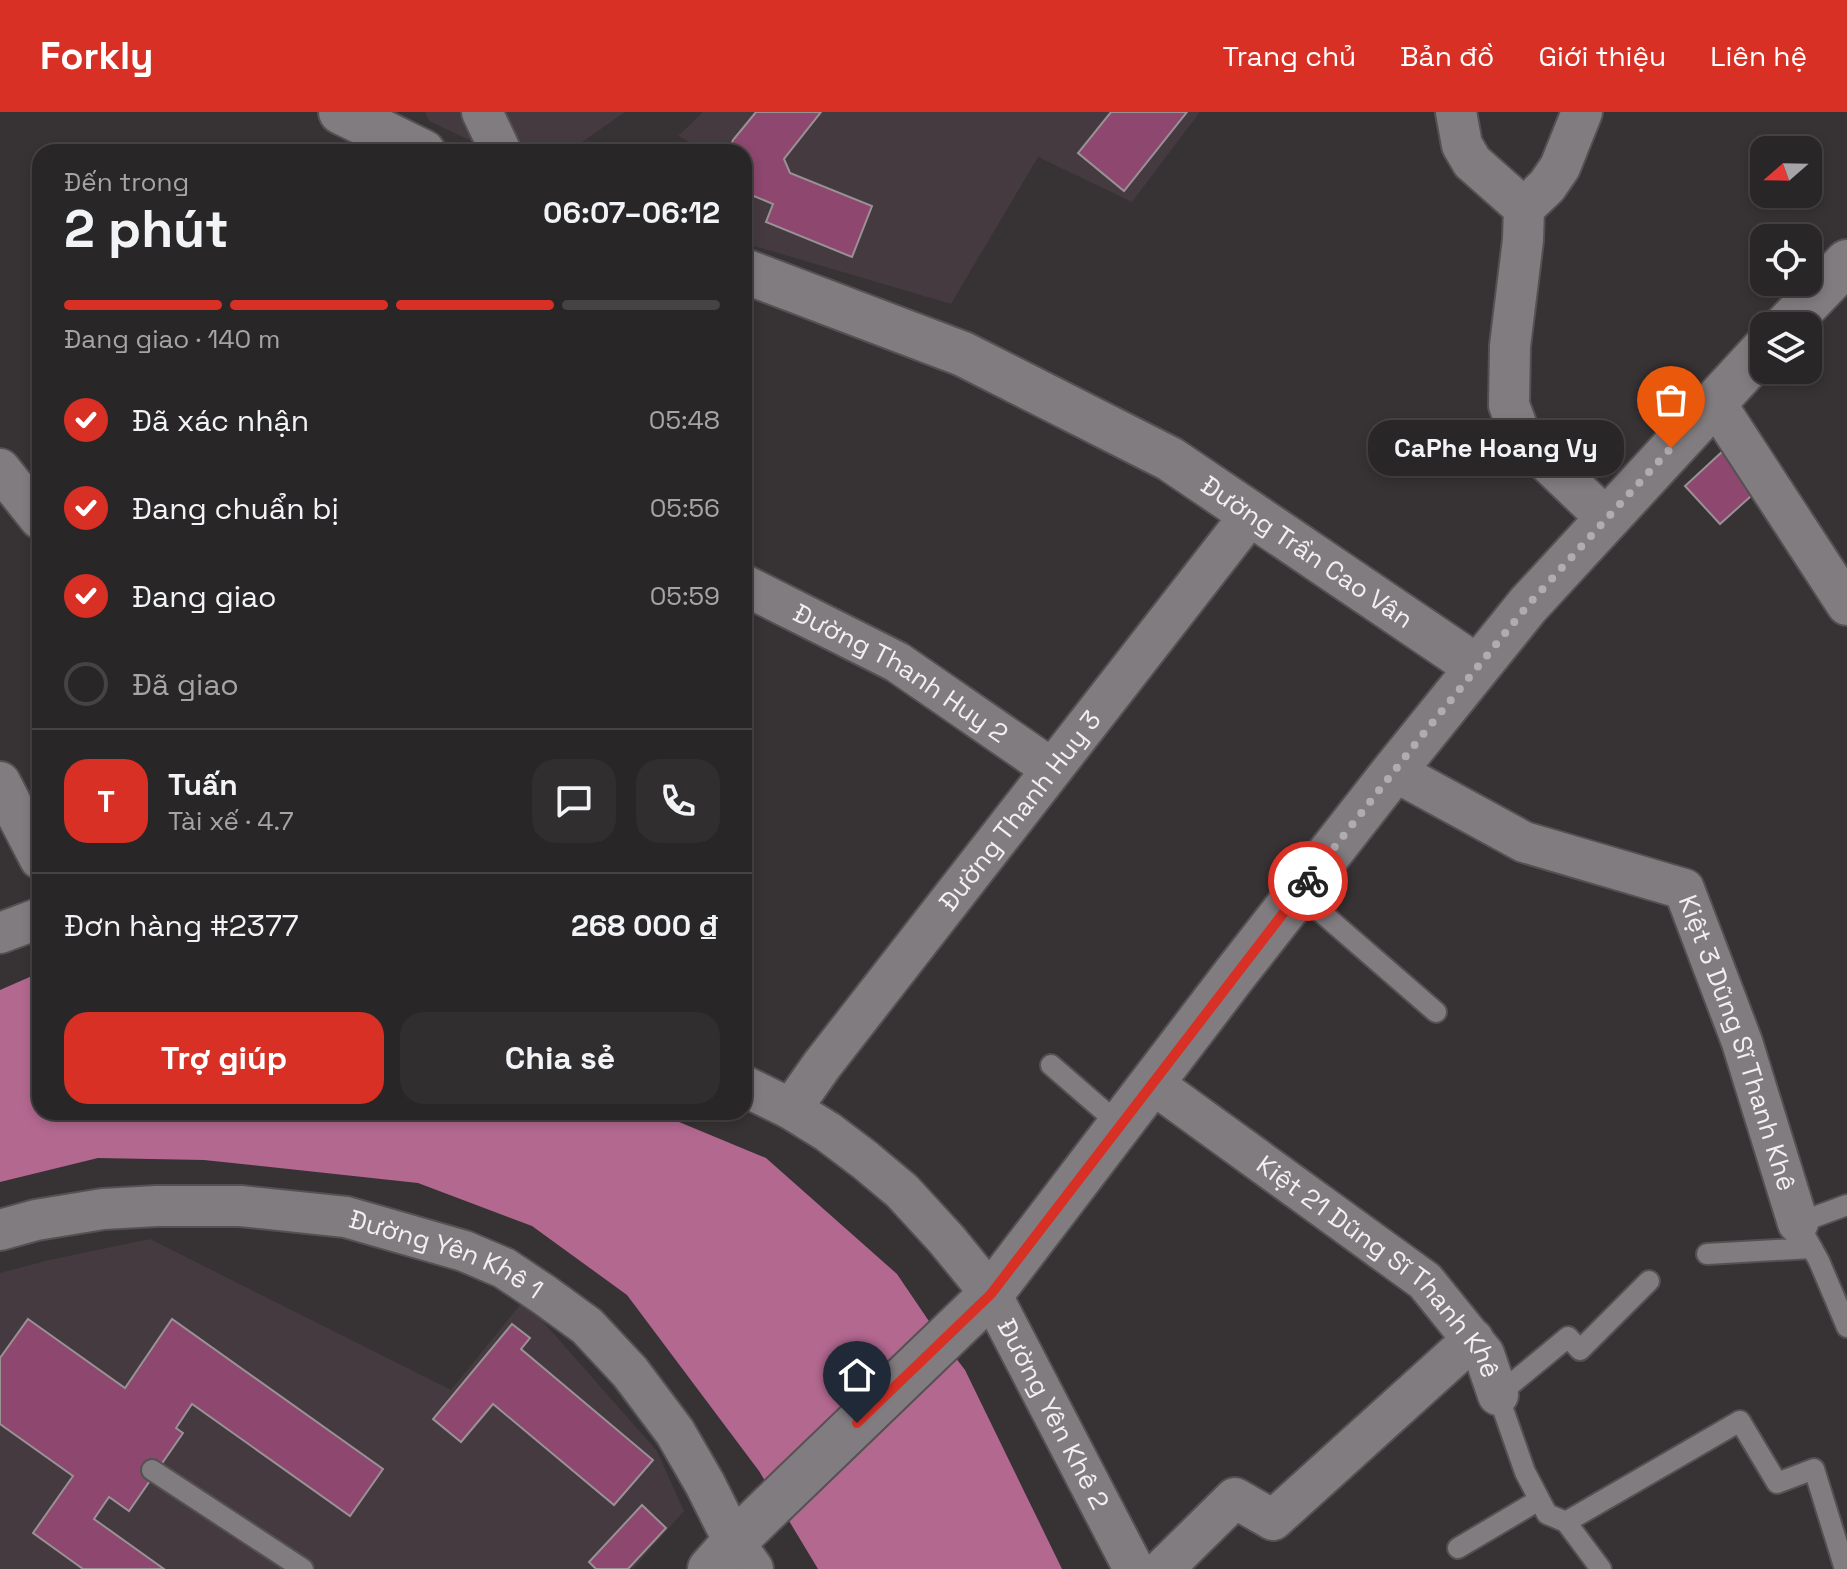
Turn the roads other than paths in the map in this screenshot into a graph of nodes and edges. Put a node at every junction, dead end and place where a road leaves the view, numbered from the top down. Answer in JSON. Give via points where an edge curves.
{"nodes":[{"id":1,"x":341,"y":112,"type":"edge"},
{"id":2,"x":482,"y":112,"type":"edge"},
{"id":3,"x":1456,"y":112,"type":"edge"},
{"id":4,"x":1582,"y":112,"type":"edge"},
{"id":5,"x":407,"y":144,"type":"edge"},
{"id":6,"x":497,"y":144,"type":"edge"},
{"id":7,"x":1524,"y":208,"type":"junction"},
{"id":8,"x":1847,"y":262,"type":"edge"},
{"id":9,"x":752,"y":274,"type":"edge"},
{"id":10,"x":1799,"y":312,"type":"edge"},
{"id":11,"x":1750,"y":364,"type":"edge"},
{"id":12,"x":1714,"y":401,"type":"junction"},
{"id":13,"x":0,"y":469,"type":"edge"},
{"id":14,"x":32,"y":509,"type":"edge"},
{"id":15,"x":1251,"y":514,"type":"junction"},
{"id":16,"x":1607,"y":519,"type":"junction"},
{"id":17,"x":752,"y":589,"type":"edge"},
{"id":18,"x":1847,"y":605,"type":"edge"},
{"id":19,"x":1477,"y":667,"type":"junction"},
{"id":20,"x":1052,"y":769,"type":"junction"},
{"id":21,"x":1394,"y":771,"type":"junction"},
{"id":22,"x":0,"y":782,"type":"edge"},
{"id":23,"x":32,"y":844,"type":"edge"},
{"id":24,"x":1299,"y":893,"type":"junction"},
{"id":25,"x":32,"y":921,"type":"edge"},
{"id":26,"x":0,"y":933,"type":"edge"},
{"id":27,"x":1436,"y":1012,"type":"dead end"},
{"id":28,"x":1051,"y":1065,"type":"dead end"},
{"id":29,"x":1152,"y":1083,"type":"junction"},
{"id":30,"x":752,"y":1090,"type":"edge"},
{"id":31,"x":791,"y":1109,"type":"junction"},
{"id":32,"x":1120,"y":1125,"type":"junction"},
{"id":33,"x":1847,"y":1205,"type":"edge"},
{"id":34,"x":0,"y":1230,"type":"edge"},
{"id":35,"x":1805,"y":1235,"type":"junction"},
{"id":36,"x":1707,"y":1254,"type":"dead end"},
{"id":37,"x":1649,"y":1281,"type":"dead end"},
{"id":38,"x":991,"y":1294,"type":"junction"},
{"id":39,"x":1847,"y":1327,"type":"edge"},
{"id":40,"x":1473,"y":1339,"type":"junction"},
{"id":41,"x":1498,"y":1395,"type":"junction"},
{"id":42,"x":152,"y":1470,"type":"dead end"},
{"id":43,"x":1539,"y":1500,"type":"junction"},
{"id":44,"x":1566,"y":1522,"type":"junction"},
{"id":45,"x":1458,"y":1548,"type":"dead end"},
{"id":46,"x":732,"y":1560,"type":"edge"},
{"id":47,"x":280,"y":1563,"type":"edge"},
{"id":48,"x":303,"y":1569,"type":"edge"},
{"id":49,"x":1134,"y":1569,"type":"edge"},
{"id":50,"x":1163,"y":1569,"type":"edge"},
{"id":51,"x":1601,"y":1569,"type":"edge"},
{"id":52,"x":1845,"y":1569,"type":"edge"}],
"edges":[{"from":1,"to":5,"type":"main road"},
{"from":2,"to":6,"type":"street"},
{"from":3,"to":7,"type":"street","via":[[1462,145],[1472,162]]},
{"from":4,"to":7,"type":"street","via":[[1560,167]]},
{"from":7,"to":16,"type":"street","via":[[1509,405],[1519,432]]},
{"from":8,"to":10,"type":"main road"},
{"from":9,"to":15,"type":"main road","name":"Đường Trần Cao Vân","via":[[963,354],[1170,459]]},
{"from":11,"to":12,"type":"main road"},
{"from":12,"to":16,"type":"main road"},
{"from":12,"to":18,"type":"street"},
{"from":13,"to":14,"type":"street"},
{"from":15,"to":19,"type":"main road","name":"Đường Trần Cao Vân"},
{"from":15,"to":20,"type":"street","name":"Đường Thanh Huy 3"},
{"from":16,"to":19,"type":"main road"},
{"from":17,"to":20,"type":"street","name":"Đường Thanh Huy 2","via":[[897,662]]},
{"from":19,"to":21,"type":"main road"},
{"from":20,"to":31,"type":"street","name":"Đường Thanh Huy 3"},
{"from":21,"to":24,"type":"main road"},
{"from":21,"to":35,"type":"street","name":"Kiệt 3 Dũng Sĩ Thanh Khê","via":[[1524,842],[1684,889],[1742,1042]]},
{"from":22,"to":23,"type":"street"},
{"from":24,"to":27,"type":"lane"},
{"from":24,"to":29,"type":"main road"},
{"from":25,"to":26,"type":"street"},
{"from":28,"to":32,"type":"lane"},
{"from":29,"to":32,"type":"main road"},
{"from":29,"to":40,"type":"street","name":"Kiệt 21 Dũng Sĩ Thanh Khê","via":[[1425,1281]]},
{"from":30,"to":31,"type":"street","name":"Đường Yên Khê 2"},
{"from":31,"to":38,"type":"street","name":"Đường Yên Khê 2","via":[[902,1191]]},
{"from":32,"to":38,"type":"main road"},
{"from":33,"to":35,"type":"lane"},
{"from":34,"to":46,"type":"street","name":"Đường Yên Khê 1","via":[[103,1209],[240,1206],[346,1217],[504,1268],[587,1326],[630,1372],[675,1432],[705,1484]]},
{"from":35,"to":36,"type":"lane"},
{"from":35,"to":39,"type":"lane"},
{"from":37,"to":41,"type":"lane","via":[[1580,1350],[1568,1337]]},
{"from":38,"to":46,"type":"main road","via":[[771,1506]]},
{"from":38,"to":49,"type":"street","name":"Đường Yên Khê 2"},
{"from":40,"to":41,"type":"street","name":"Kiệt 21 Dũng Sĩ Thanh Khê"},
{"from":40,"to":50,"type":"street","via":[[1273,1520],[1235,1498]]},
{"from":41,"to":43,"type":"lane","name":"Kiệt 21 Dũng Sĩ Thanh Khê"},
{"from":42,"to":47,"type":"lane"},
{"from":43,"to":44,"type":"lane","name":"Kiệt 21 Dũng Sĩ Thanh Khê","via":[[1547,1514]]},
{"from":43,"to":45,"type":"lane"},
{"from":44,"to":51,"type":"lane","name":"Kiệt 21 Dũng Sĩ Thanh Khê"},
{"from":44,"to":52,"type":"lane","via":[[1740,1421],[1777,1483],[1814,1469]]},
{"from":47,"to":48,"type":"lane"}]}
